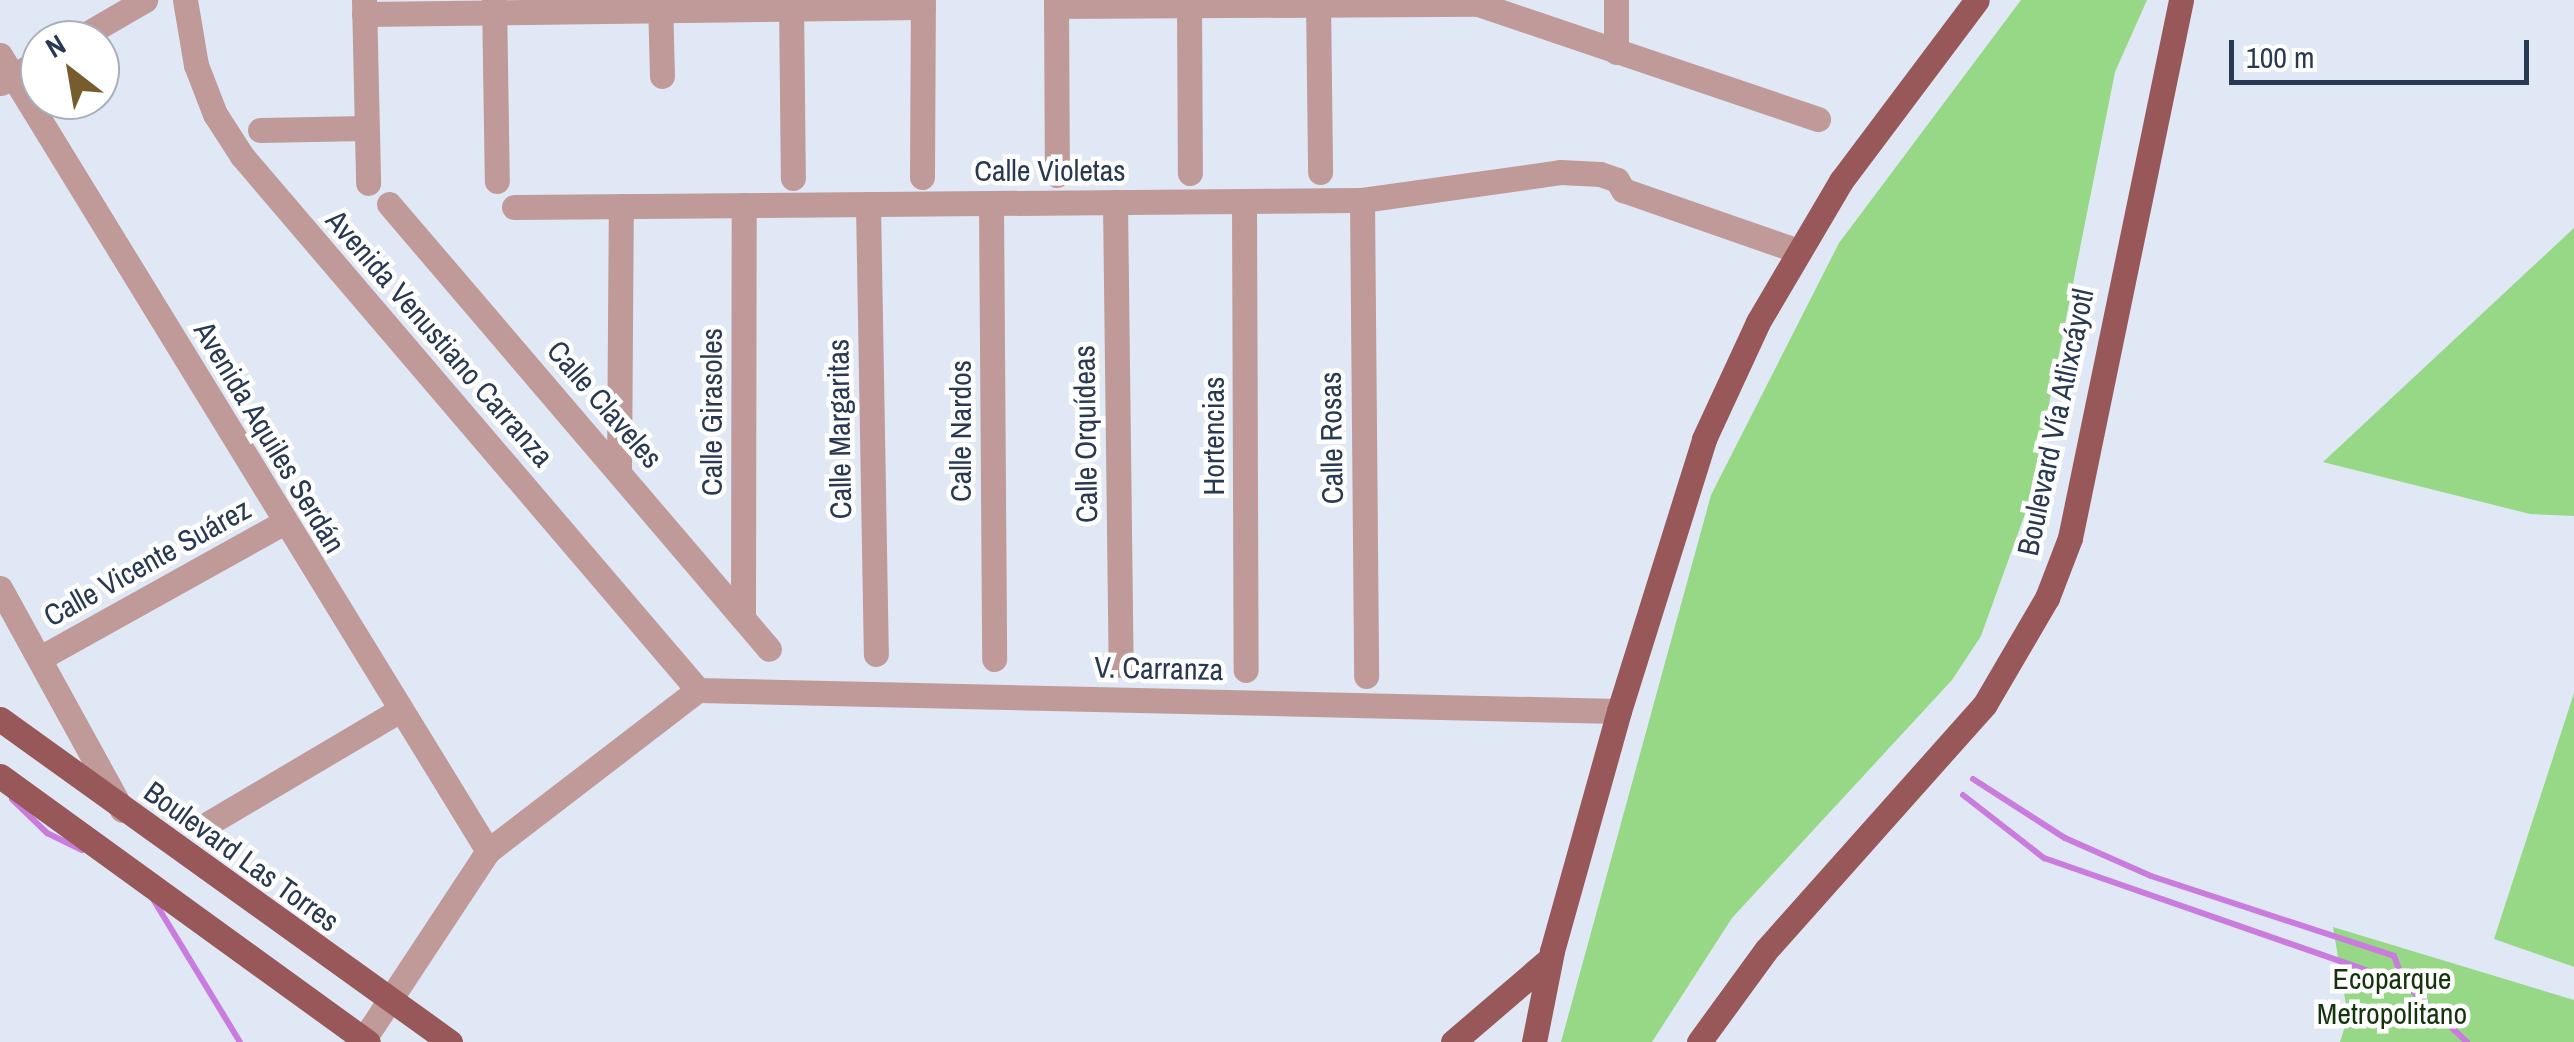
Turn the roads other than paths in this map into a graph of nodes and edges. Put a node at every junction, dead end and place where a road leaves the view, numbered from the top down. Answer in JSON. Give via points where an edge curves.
{"nodes":[{"id":1,"x":145,"y":0,"type":"edge"},
{"id":2,"x":185,"y":0,"type":"edge"},
{"id":3,"x":1616,"y":0,"type":"edge"},
{"id":4,"x":1977,"y":0,"type":"edge"},
{"id":5,"x":2181,"y":0,"type":"edge"},
{"id":6,"x":1318,"y":1,"type":"edge"},
{"id":7,"x":1465,"y":1,"type":"edge"},
{"id":8,"x":1189,"y":2,"type":"edge"},
{"id":9,"x":1056,"y":3,"type":"edge"},
{"id":10,"x":791,"y":4,"type":"edge"},
{"id":11,"x":923,"y":4,"type":"edge"},
{"id":12,"x":660,"y":5,"type":"edge"},
{"id":13,"x":494,"y":6,"type":"edge"},
{"id":14,"x":628,"y":6,"type":"edge"},
{"id":15,"x":364,"y":7,"type":"edge"},
{"id":16,"x":110,"y":20,"type":"edge"},
{"id":17,"x":1616,"y":52,"type":"junction"},
{"id":18,"x":4,"y":71,"type":"edge"},
{"id":19,"x":662,"y":76,"type":"dead end"},
{"id":20,"x":1818,"y":119,"type":"dead end"},
{"id":21,"x":366,"y":128,"type":"junction"},
{"id":22,"x":260,"y":130,"type":"dead end"},
{"id":23,"x":1320,"y":172,"type":"dead end"},
{"id":24,"x":1190,"y":174,"type":"dead end"},
{"id":25,"x":1057,"y":175,"type":"dead end"},
{"id":26,"x":922,"y":176,"type":"dead end"},
{"id":27,"x":793,"y":178,"type":"dead end"},
{"id":28,"x":497,"y":181,"type":"dead end"},
{"id":29,"x":368,"y":182,"type":"dead end"},
{"id":30,"x":1362,"y":200,"type":"junction"},
{"id":31,"x":1244,"y":201,"type":"junction"},
{"id":32,"x":1115,"y":202,"type":"junction"},
{"id":33,"x":992,"y":203,"type":"junction"},
{"id":34,"x":389,"y":204,"type":"dead end"},
{"id":35,"x":868,"y":204,"type":"junction"},
{"id":36,"x":744,"y":205,"type":"junction"},
{"id":37,"x":621,"y":206,"type":"junction"},
{"id":38,"x":514,"y":207,"type":"dead end"},
{"id":39,"x":1798,"y":252,"type":"junction"},
{"id":40,"x":619,"y":470,"type":"junction"},
{"id":41,"x":283,"y":523,"type":"junction"},
{"id":42,"x":0,"y":588,"type":"edge"},
{"id":43,"x":743,"y":618,"type":"junction"},
{"id":44,"x":768,"y":649,"type":"dead end"},
{"id":45,"x":876,"y":654,"type":"dead end"},
{"id":46,"x":42,"y":657,"type":"junction"},
{"id":47,"x":994,"y":659,"type":"dead end"},
{"id":48,"x":1121,"y":664,"type":"dead end"},
{"id":49,"x":1246,"y":670,"type":"dead end"},
{"id":50,"x":1366,"y":676,"type":"dead end"},
{"id":51,"x":698,"y":690,"type":"junction"},
{"id":52,"x":400,"y":710,"type":"junction"},
{"id":53,"x":1619,"y":711,"type":"junction"},
{"id":54,"x":0,"y":719,"type":"edge"},
{"id":55,"x":0,"y":776,"type":"edge"},
{"id":56,"x":122,"y":810,"type":"junction"},
{"id":57,"x":209,"y":823,"type":"dead end"},
{"id":58,"x":488,"y":851,"type":"junction"},
{"id":59,"x":1550,"y":959,"type":"junction"},
{"id":60,"x":391,"y":1003,"type":"junction"},
{"id":61,"x":366,"y":1041,"type":"edge"},
{"id":62,"x":450,"y":1042,"type":"edge"},
{"id":63,"x":1453,"y":1042,"type":"edge"},
{"id":64,"x":1534,"y":1042,"type":"edge"},
{"id":65,"x":1699,"y":1042,"type":"edge"}],
"edges":[{"from":1,"to":16,"type":"street"},
{"from":2,"to":51,"type":"street","name":"Avenida Venustiano Carranza","via":[[196,66],[214,114],[242,156]]},
{"from":3,"to":17,"type":"street"},
{"from":4,"to":39,"type":"main road","via":[[1873,135]]},
{"from":5,"to":65,"type":"main road","name":"Boulevard Vía Atlixcáyotl","via":[[2070,538],[2047,598],[1985,704],[1766,950]]},
{"from":6,"to":7,"type":"street"},
{"from":6,"to":8,"type":"street"},
{"from":6,"to":23,"type":"street"},
{"from":7,"to":17,"type":"street"},
{"from":8,"to":9,"type":"street"},
{"from":8,"to":24,"type":"street"},
{"from":9,"to":25,"type":"street"},
{"from":10,"to":11,"type":"street"},
{"from":10,"to":12,"type":"street"},
{"from":10,"to":27,"type":"street"},
{"from":11,"to":26,"type":"street"},
{"from":12,"to":14,"type":"street"},
{"from":12,"to":19,"type":"street"},
{"from":13,"to":14,"type":"street"},
{"from":13,"to":15,"type":"street"},
{"from":13,"to":28,"type":"street"},
{"from":15,"to":21,"type":"street"},
{"from":17,"to":20,"type":"street"},
{"from":18,"to":41,"type":"street","name":"Avenida Aquiles Serdán"},
{"from":21,"to":22,"type":"street"},
{"from":21,"to":29,"type":"street"},
{"from":30,"to":31,"type":"street","name":"Calle Violetas"},
{"from":30,"to":39,"type":"street","name":"Calle Violetas","via":[[1532,174],[1618,180],[1623,190]]},
{"from":30,"to":50,"type":"street","name":"Calle Rosas"},
{"from":31,"to":32,"type":"street","name":"Calle Violetas"},
{"from":31,"to":49,"type":"street","name":"Hortencias"},
{"from":32,"to":33,"type":"street","name":"Calle Violetas"},
{"from":32,"to":48,"type":"street","name":"Calle Orquídeas"},
{"from":33,"to":35,"type":"street","name":"Calle Violetas"},
{"from":33,"to":47,"type":"street","name":"Calle Nardos"},
{"from":34,"to":40,"type":"street","name":"Calle Claveles"},
{"from":35,"to":36,"type":"street","name":"Calle Violetas"},
{"from":35,"to":45,"type":"street","name":"Calle Margaritas"},
{"from":36,"to":37,"type":"street","name":"Calle Violetas"},
{"from":36,"to":43,"type":"street","name":"Calle Girasoles"},
{"from":37,"to":38,"type":"street","name":"Calle Violetas"},
{"from":37,"to":40,"type":"street"},
{"from":39,"to":53,"type":"main road","via":[[1740,359],[1686,483]]},
{"from":40,"to":43,"type":"street","name":"Calle Claveles"},
{"from":41,"to":46,"type":"street","name":"Calle Vicente Suárez"},
{"from":41,"to":52,"type":"street","name":"Avenida Aquiles Serdán"},
{"from":42,"to":46,"type":"street"},
{"from":43,"to":44,"type":"street","name":"Calle Claveles"},
{"from":46,"to":56,"type":"street"},
{"from":51,"to":53,"type":"street","name":"V. Carranza"},
{"from":51,"to":58,"type":"street"},
{"from":52,"to":57,"type":"street"},
{"from":52,"to":58,"type":"street","name":"Avenida Aquiles Serdán"},
{"from":53,"to":59,"type":"main road"},
{"from":54,"to":56,"type":"main road","name":"Boulevard Las Torres"},
{"from":55,"to":61,"type":"main road"},
{"from":56,"to":60,"type":"main road","name":"Boulevard Las Torres"},
{"from":58,"to":60,"type":"street"},
{"from":59,"to":63,"type":"main road"},
{"from":59,"to":64,"type":"main road"},
{"from":60,"to":61,"type":"street"},
{"from":60,"to":62,"type":"main road","name":"Boulevard Las Torres"}]}
